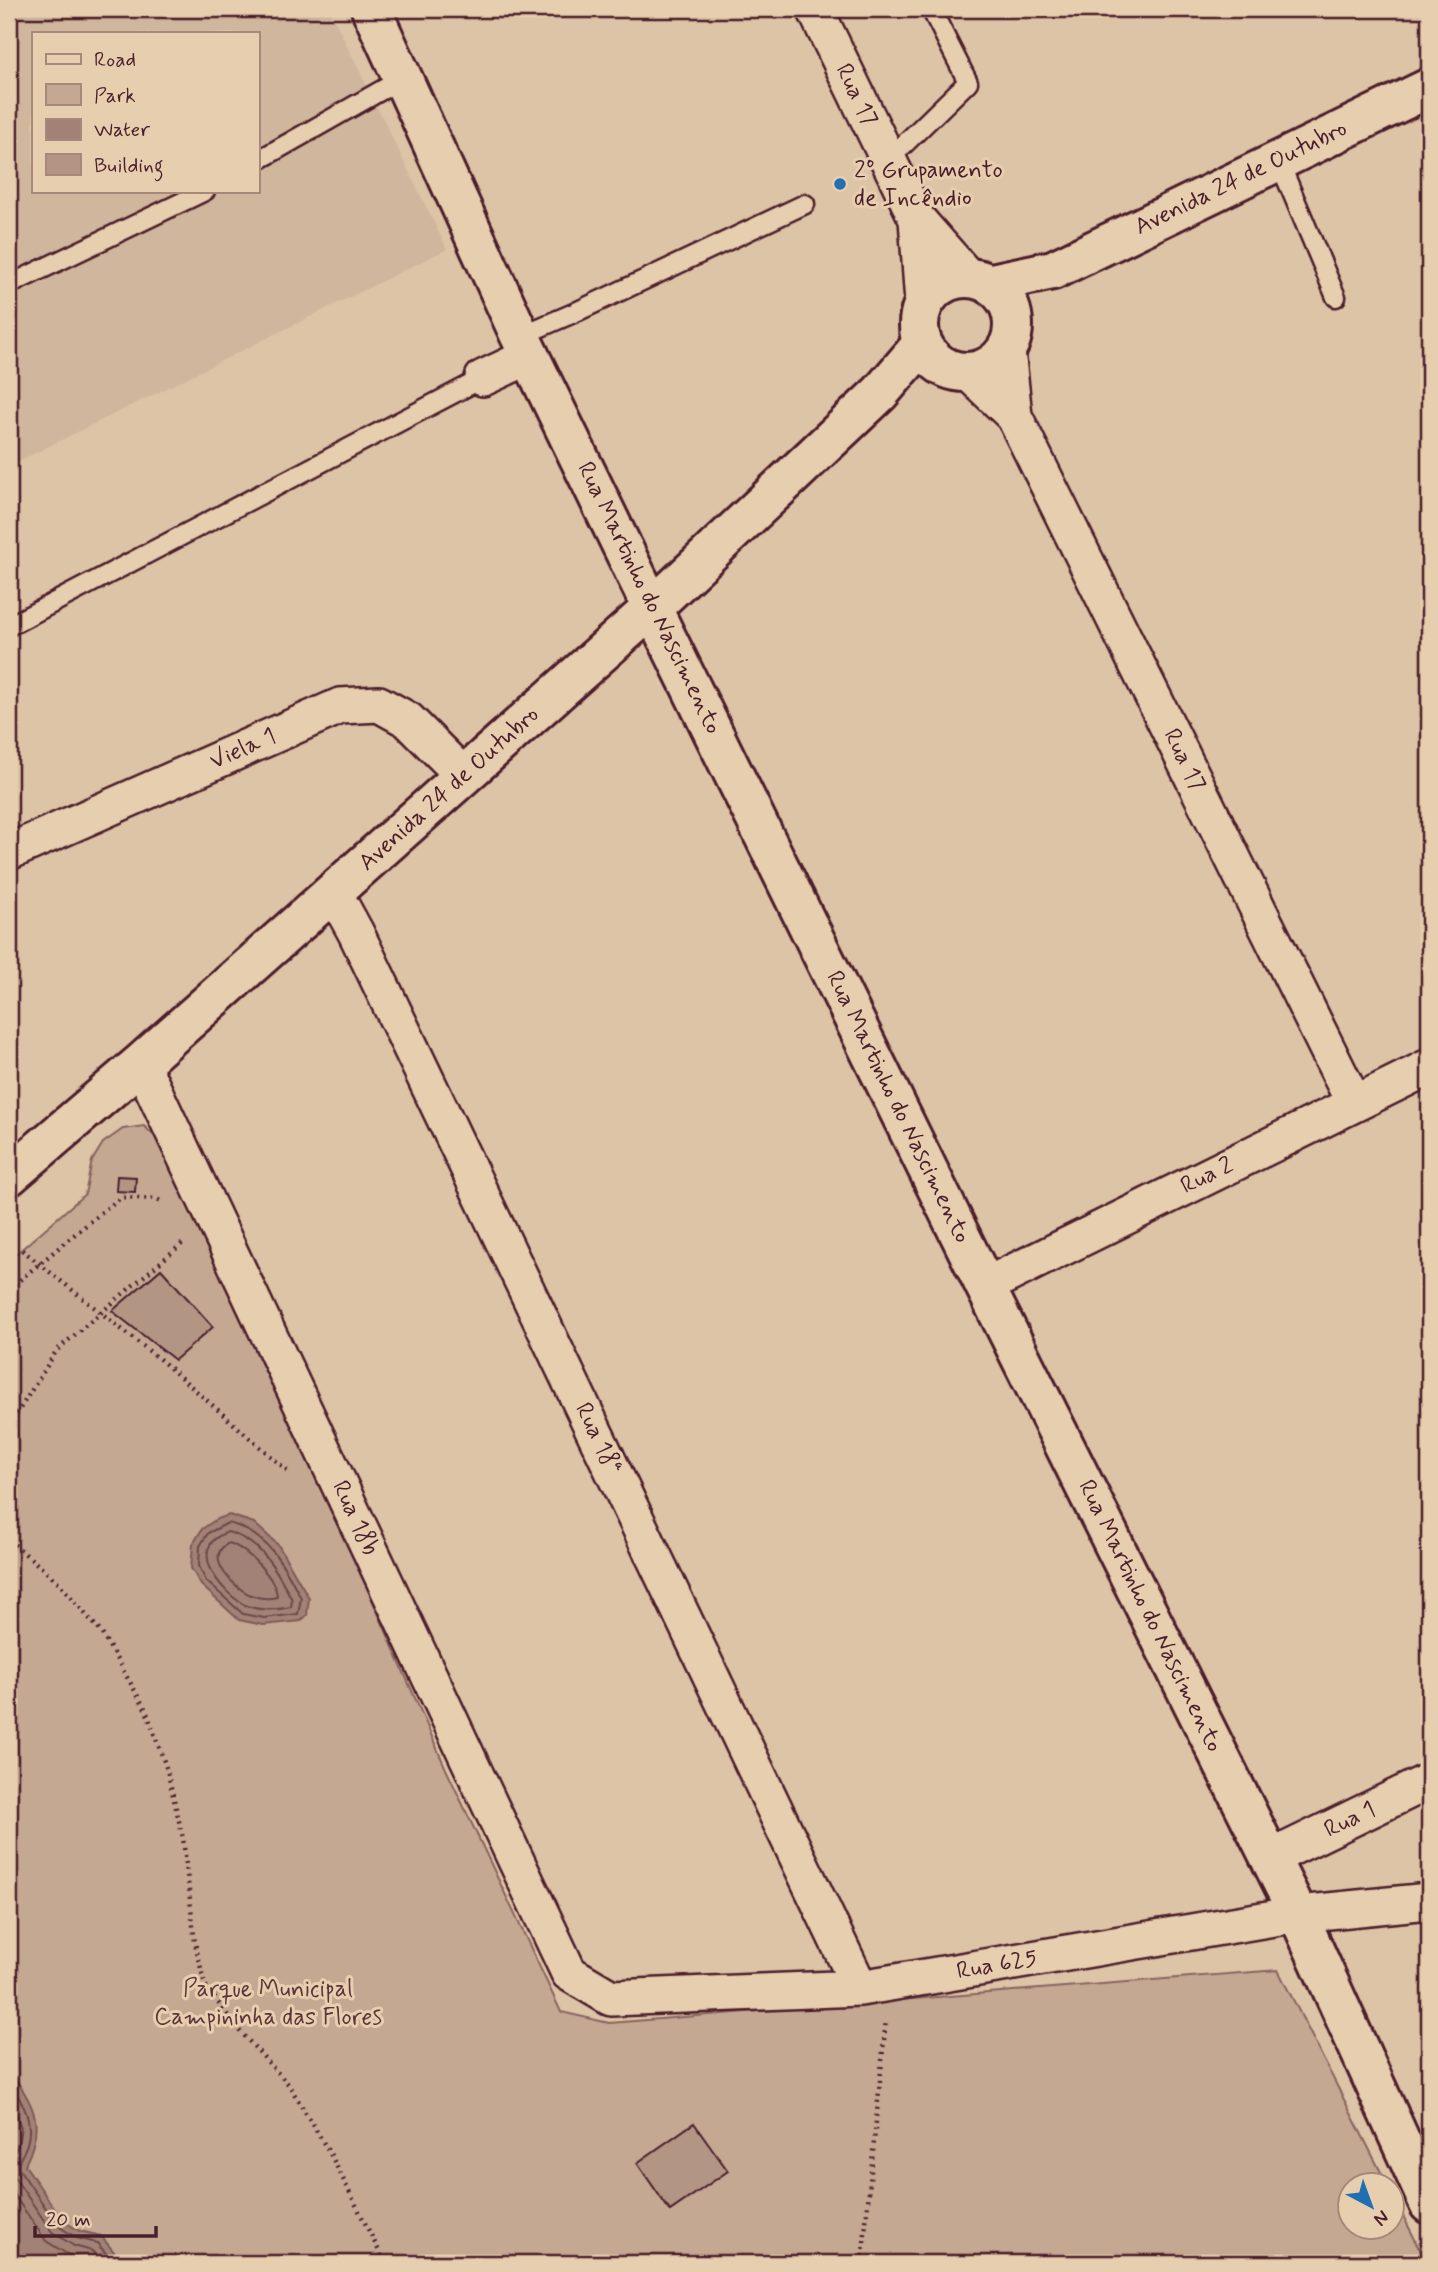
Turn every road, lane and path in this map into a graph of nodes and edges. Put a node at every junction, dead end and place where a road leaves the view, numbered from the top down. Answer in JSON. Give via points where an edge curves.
{"nodes":[{"id":1,"x":371,"y":9,"type":"edge"},
{"id":2,"x":815,"y":9,"type":"edge"},
{"id":3,"x":932,"y":9,"type":"edge"},
{"id":4,"x":403,"y":78,"type":"junction"},
{"id":5,"x":1429,"y":88,"type":"edge"},
{"id":6,"x":1278,"y":159,"type":"junction"},
{"id":7,"x":259,"y":160,"type":"edge"},
{"id":8,"x":888,"y":160,"type":"junction"},
{"id":9,"x":203,"y":192,"type":"edge"},
{"id":10,"x":805,"y":204,"type":"dead end"},
{"id":11,"x":917,"y":219,"type":"junction"},
{"id":12,"x":1053,"y":270,"type":"junction"},
{"id":13,"x":979,"y":280,"type":"junction"},
{"id":14,"x":9,"y":285,"type":"edge"},
{"id":15,"x":1336,"y":297,"type":"dead end"},
{"id":16,"x":923,"y":303,"type":"junction"},
{"id":17,"x":1010,"y":332,"type":"junction"},
{"id":18,"x":525,"y":346,"type":"junction"},
{"id":19,"x":944,"y":361,"type":"junction"},
{"id":20,"x":483,"y":378,"type":"joint"},
{"id":21,"x":1014,"y":416,"type":"junction"},
{"id":22,"x":652,"y":608,"type":"junction"},
{"id":23,"x":9,"y":626,"type":"edge"},
{"id":24,"x":464,"y":776,"type":"junction"},
{"id":25,"x":9,"y":852,"type":"edge"},
{"id":26,"x":333,"y":891,"type":"junction"},
{"id":27,"x":141,"y":1063,"type":"junction"},
{"id":28,"x":1429,"y":1067,"type":"edge"},
{"id":29,"x":1354,"y":1103,"type":"junction"},
{"id":30,"x":9,"y":1175,"type":"edge"},
{"id":31,"x":167,"y":1203,"type":"dead end"},
{"id":32,"x":190,"y":1237,"type":"dead end"},
{"id":33,"x":22,"y":1250,"type":"dead end"},
{"id":34,"x":39,"y":1264,"type":"junction"},
{"id":35,"x":985,"y":1286,"type":"junction"},
{"id":36,"x":9,"y":1289,"type":"edge"},
{"id":37,"x":101,"y":1312,"type":"junction"},
{"id":38,"x":9,"y":1426,"type":"edge"},
{"id":39,"x":294,"y":1476,"type":"dead end"},
{"id":40,"x":9,"y":1540,"type":"edge"},
{"id":41,"x":1429,"y":1781,"type":"edge"},
{"id":42,"x":1270,"y":1858,"type":"junction"},
{"id":43,"x":1429,"y":1901,"type":"edge"},
{"id":44,"x":1298,"y":1914,"type":"junction"},
{"id":45,"x":569,"y":1973,"type":"joint"},
{"id":46,"x":860,"y":1988,"type":"junction"},
{"id":47,"x":887,"y":2015,"type":"dead end"},
{"id":48,"x":1429,"y":2204,"type":"edge"},
{"id":49,"x":385,"y":2263,"type":"edge"},
{"id":50,"x":862,"y":2263,"type":"edge"}],
"edges":[{"from":1,"to":4,"type":"street","name":"Rua Martinho do Nascimento"},
{"from":2,"to":8,"type":"street","name":"Rua 17"},
{"from":3,"to":8,"type":"lane","via":[[968,82]]},
{"from":4,"to":7,"type":"lane"},
{"from":4,"to":18,"type":"street","name":"Rua Martinho do Nascimento"},
{"from":5,"to":6,"type":"street","name":"Avenida 24 de Outubro"},
{"from":6,"to":12,"type":"street","name":"Avenida 24 de Outubro"},
{"from":6,"to":15,"type":"lane"},
{"from":8,"to":11,"type":"street","name":"Rua 17"},
{"from":9,"to":14,"type":"lane"},
{"from":10,"to":18,"type":"lane"},
{"from":11,"to":13,"type":"street","name":"Rua 17"},
{"from":11,"to":16,"type":"street","name":"Rua 17"},
{"from":12,"to":13,"type":"street","name":"Avenida 24 de Outubro"},
{"from":12,"to":17,"type":"street","name":"Avenida 24 de Outubro"},
{"from":13,"to":16,"type":"street","via":[[942,283]]},
{"from":13,"to":17,"type":"street","via":[[1005,297]]},
{"from":16,"to":19,"type":"street","via":[[918,323]]},
{"from":17,"to":19,"type":"street","via":[[991,366]]},
{"from":17,"to":21,"type":"street","name":"Rua 17"},
{"from":18,"to":20,"type":"street"},
{"from":18,"to":22,"type":"street","name":"Rua Martinho do Nascimento"},
{"from":19,"to":21,"type":"street","name":"Rua 17"},
{"from":19,"to":22,"type":"street","name":"Avenida 24 de Outubro","via":[[880,393]]},
{"from":20,"to":23,"type":"lane"},
{"from":21,"to":29,"type":"street","name":"Rua 17"},
{"from":22,"to":24,"type":"street","name":"Avenida 24 de Outubro"},
{"from":22,"to":35,"type":"street","name":"Rua Martinho do Nascimento"},
{"from":24,"to":25,"type":"street","name":"Viela 1","via":[[408,720],[389,709],[379,704],[340,706]]},
{"from":24,"to":26,"type":"street","name":"Avenida 24 de Outubro"},
{"from":26,"to":27,"type":"street","name":"Avenida 24 de Outubro"},
{"from":26,"to":46,"type":"street","name":"Rua 18ª"},
{"from":27,"to":30,"type":"street","name":"Avenida 24 de Outubro"},
{"from":27,"to":45,"type":"street","name":"Rua 18b"},
{"from":28,"to":29,"type":"street","name":"Rua 2"},
{"from":29,"to":35,"type":"street","name":"Rua 2"},
{"from":31,"to":34,"type":"path","via":[[122,1197]]},
{"from":32,"to":37,"type":"path"},
{"from":33,"to":34,"type":"path"},
{"from":34,"to":36,"type":"path"},
{"from":34,"to":37,"type":"path"},
{"from":35,"to":42,"type":"street","name":"Rua Martinho do Nascimento"},
{"from":37,"to":38,"type":"path","via":[[57,1350]]},
{"from":37,"to":39,"type":"path"},
{"from":40,"to":49,"type":"path","via":[[58,1583],[101,1632],[146,1710],[167,1770],[183,1838],[195,1943],[205,1985],[289,2085],[332,2157]]},
{"from":41,"to":42,"type":"street","name":"Rua 1"},
{"from":42,"to":44,"type":"street","name":"Rua Martinho do Nascimento"},
{"from":43,"to":44,"type":"street","name":"Rua 625"},
{"from":44,"to":46,"type":"street","name":"Rua 625"},
{"from":44,"to":48,"type":"street","name":"Rua Martinho do Nascimento"},
{"from":45,"to":46,"type":"street","name":"Rua 625","via":[[611,1998]]},
{"from":47,"to":50,"type":"path"}]}
